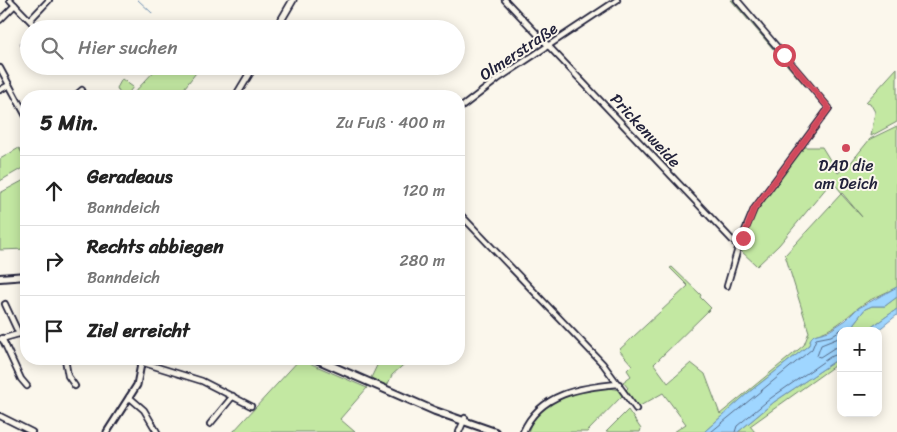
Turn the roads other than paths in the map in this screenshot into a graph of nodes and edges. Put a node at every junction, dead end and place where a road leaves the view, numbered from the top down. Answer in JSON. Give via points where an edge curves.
{"nodes":[{"id":1,"x":10,"y":0,"type":"edge"},
{"id":2,"x":50,"y":0,"type":"edge"},
{"id":3,"x":293,"y":0,"type":"edge"},
{"id":4,"x":505,"y":0,"type":"edge"},
{"id":5,"x":617,"y":0,"type":"edge"},
{"id":6,"x":736,"y":0,"type":"edge"},
{"id":7,"x":15,"y":6,"type":"junction"},
{"id":8,"x":0,"y":20,"type":"edge"},
{"id":9,"x":30,"y":20,"type":"joint"},
{"id":10,"x":281,"y":20,"type":"edge"},
{"id":11,"x":549,"y":45,"type":"junction"},
{"id":12,"x":0,"y":68,"type":"edge"},
{"id":13,"x":249,"y":75,"type":"edge"},
{"id":14,"x":9,"y":85,"type":"junction"},
{"id":15,"x":0,"y":90,"type":"edge"},
{"id":16,"x":240,"y":90,"type":"edge"},
{"id":17,"x":20,"y":105,"type":"edge"},
{"id":18,"x":465,"y":105,"type":"edge"},
{"id":19,"x":465,"y":219,"type":"edge"},
{"id":20,"x":739,"y":245,"type":"junction"},
{"id":21,"x":20,"y":276,"type":"edge"},
{"id":22,"x":0,"y":278,"type":"edge"},
{"id":23,"x":727,"y":286,"type":"dead end"},
{"id":24,"x":5,"y":304,"type":"dead end"},
{"id":25,"x":19,"y":334,"type":"joint"},
{"id":26,"x":1,"y":338,"type":"edge"},
{"id":27,"x":66,"y":365,"type":"edge"},
{"id":28,"x":141,"y":365,"type":"edge"},
{"id":29,"x":156,"y":365,"type":"edge"},
{"id":30,"x":329,"y":365,"type":"edge"},
{"id":31,"x":620,"y":384,"type":"junction"},
{"id":32,"x":28,"y":386,"type":"dead end"},
{"id":33,"x":75,"y":386,"type":"dead end"},
{"id":34,"x":233,"y":396,"type":"junction"},
{"id":35,"x":129,"y":397,"type":"junction"},
{"id":36,"x":252,"y":406,"type":"dead end"},
{"id":37,"x":636,"y":409,"type":"dead end"},
{"id":38,"x":0,"y":416,"type":"edge"},
{"id":39,"x":464,"y":420,"type":"junction"},
{"id":40,"x":210,"y":424,"type":"dead end"},
{"id":41,"x":32,"y":432,"type":"edge"},
{"id":42,"x":107,"y":432,"type":"edge"},
{"id":43,"x":157,"y":432,"type":"edge"},
{"id":44,"x":459,"y":432,"type":"edge"},
{"id":45,"x":495,"y":432,"type":"edge"},
{"id":46,"x":523,"y":432,"type":"edge"}],
"edges":[{"from":1,"to":7,"type":"street"},
{"from":2,"to":9,"type":"street"},
{"from":3,"to":10,"type":"main road"},
{"from":4,"to":11,"type":"street","name":"Prickenweide"},
{"from":5,"to":11,"type":"street","name":"Olmerstraße"},
{"from":6,"to":20,"type":"street","via":[[829,108],[754,209]]},
{"from":7,"to":8,"type":"street"},
{"from":7,"to":9,"type":"street"},
{"from":11,"to":18,"type":"street","name":"Olmerstraße"},
{"from":11,"to":20,"type":"street","name":"Prickenweide"},
{"from":12,"to":14,"type":"street"},
{"from":13,"to":16,"type":"main road"},
{"from":14,"to":15,"type":"street"},
{"from":14,"to":17,"type":"street"},
{"from":19,"to":31,"type":"street"},
{"from":20,"to":23,"type":"street"},
{"from":21,"to":22,"type":"main road"},
{"from":24,"to":25,"type":"street"},
{"from":25,"to":26,"type":"street"},
{"from":26,"to":32,"type":"street","via":[[21,379]]},
{"from":27,"to":33,"type":"street","via":[[68,376]]},
{"from":28,"to":35,"type":"street","via":[[140,378]]},
{"from":29,"to":34,"type":"street"},
{"from":30,"to":39,"type":"main road"},
{"from":31,"to":37,"type":"street"},
{"from":31,"to":46,"type":"street","via":[[592,386],[548,400],[529,419]]},
{"from":34,"to":36,"type":"street"},
{"from":34,"to":40,"type":"street"},
{"from":35,"to":42,"type":"street"},
{"from":35,"to":43,"type":"street","via":[[144,410]]},
{"from":38,"to":41,"type":"street"},
{"from":39,"to":44,"type":"street"},
{"from":39,"to":45,"type":"main road"}]}
